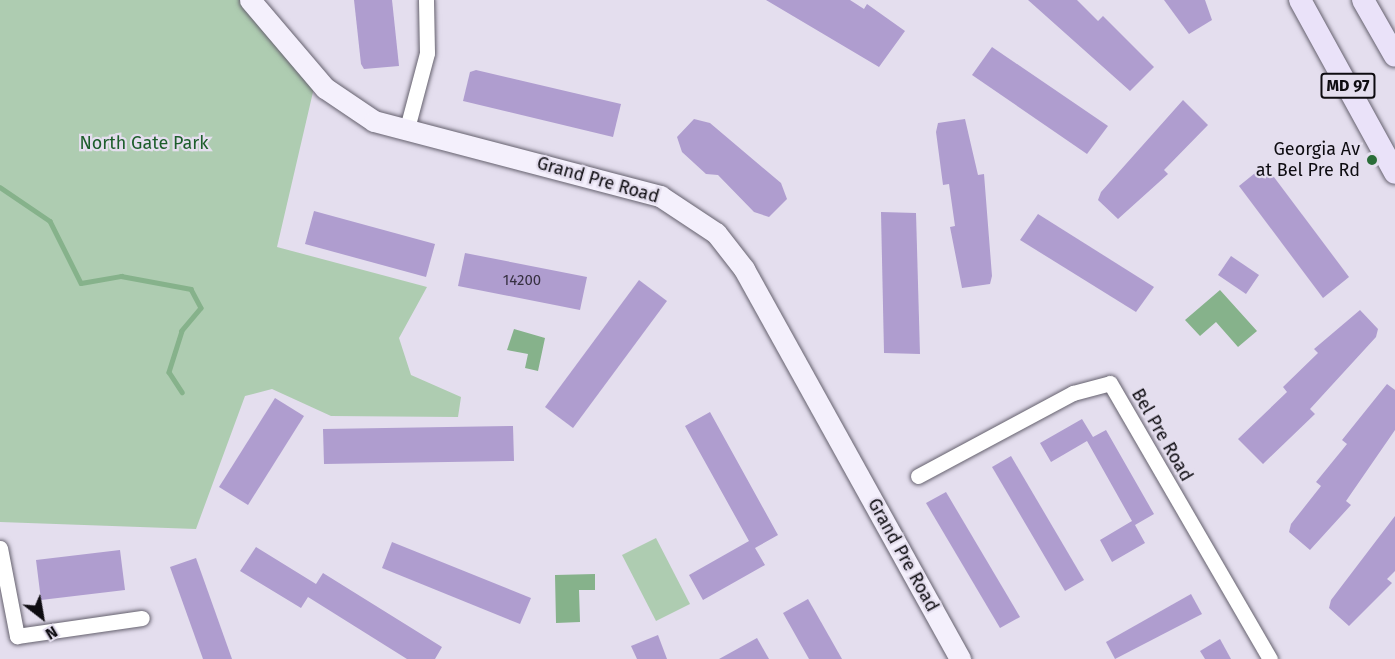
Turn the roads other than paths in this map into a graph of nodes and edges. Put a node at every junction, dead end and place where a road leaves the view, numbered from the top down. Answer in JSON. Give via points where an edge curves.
{"nodes":[{"id":1,"x":250,"y":0,"type":"edge"},
{"id":2,"x":426,"y":0,"type":"edge"},
{"id":3,"x":1300,"y":0,"type":"edge"},
{"id":4,"x":1363,"y":0,"type":"edge"},
{"id":5,"x":1395,"y":56,"type":"edge"},
{"id":6,"x":406,"y":132,"type":"junction"},
{"id":7,"x":1395,"y":173,"type":"edge"},
{"id":8,"x":918,"y":476,"type":"dead end"},
{"id":9,"x":0,"y":548,"type":"edge"},
{"id":10,"x":142,"y":618,"type":"dead end"},
{"id":11,"x":960,"y":659,"type":"edge"},
{"id":12,"x":1270,"y":659,"type":"edge"}],
"edges":[{"from":1,"to":6,"type":"street","name":"Grand Pre Road","via":[[325,88],[374,121]]},
{"from":2,"to":6,"type":"street","via":[[427,53]]},
{"from":3,"to":7,"type":"main road","number":"MD 97"},
{"from":4,"to":5,"type":"main road","number":"MD 97"},
{"from":6,"to":11,"type":"street","name":"Grand Pre Road","via":[[660,196],[716,233],[744,269]]},
{"from":8,"to":12,"type":"street","name":"Bel Pre Road","via":[[1073,393],[1110,383]]},
{"from":9,"to":10,"type":"street","via":[[17,636]]}]}
